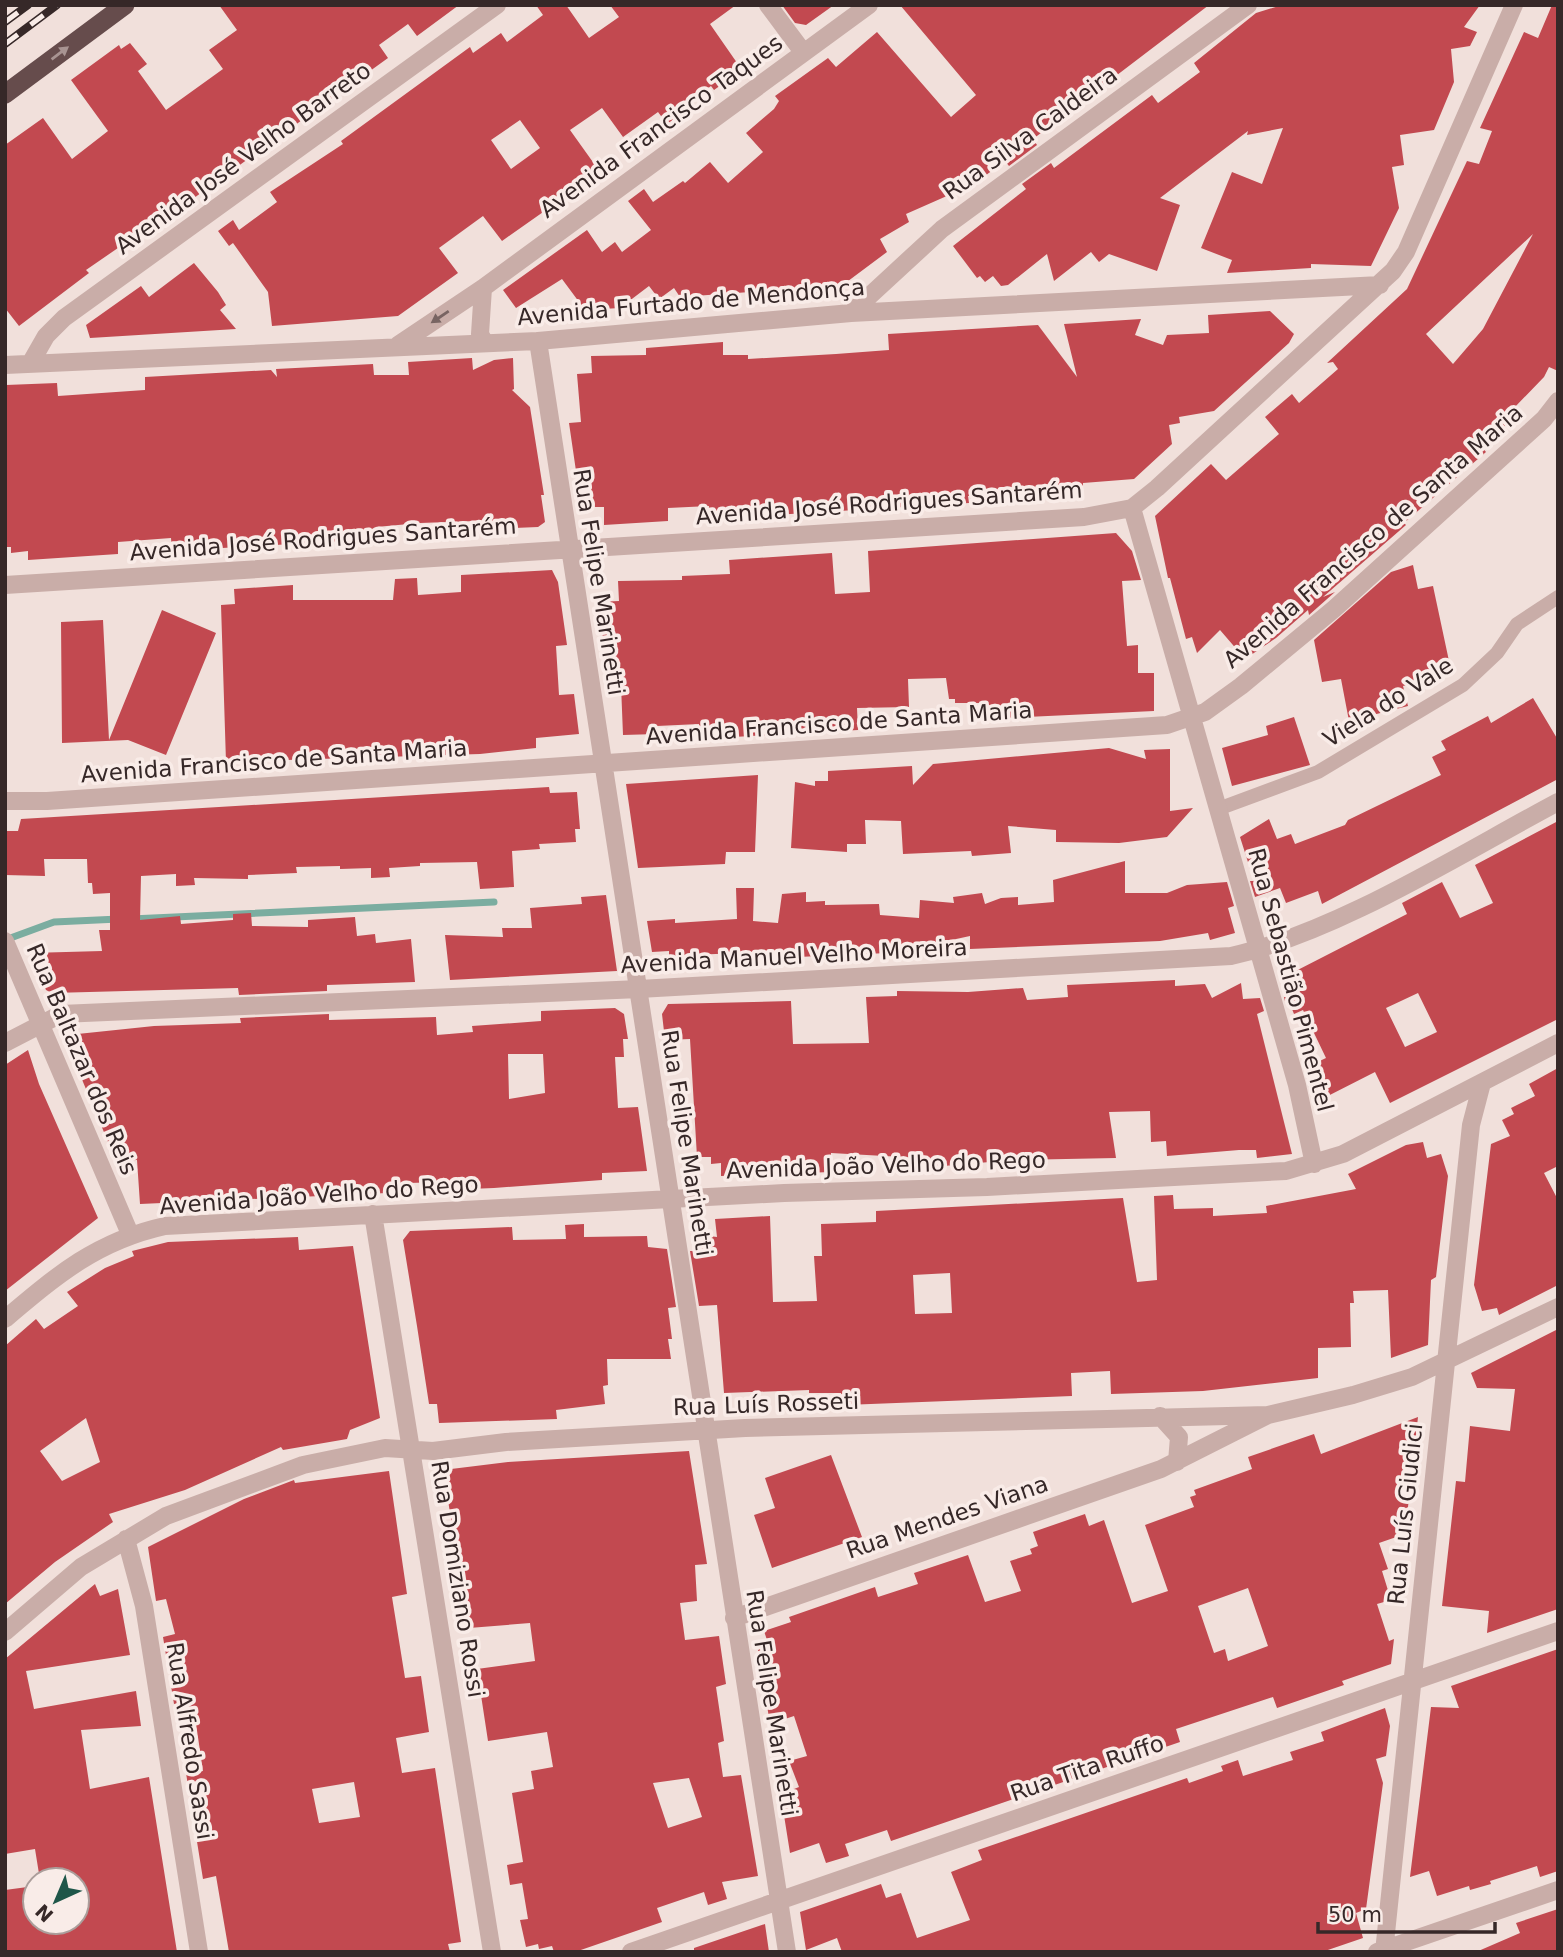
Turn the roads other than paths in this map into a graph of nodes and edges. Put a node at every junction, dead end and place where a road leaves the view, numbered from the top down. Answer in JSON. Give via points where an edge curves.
{"nodes":[{"id":1,"x":125,"y":5,"type":"edge"},
{"id":2,"x":496,"y":5,"type":"edge"},
{"id":3,"x":768,"y":5,"type":"edge"},
{"id":4,"x":869,"y":5,"type":"edge"},
{"id":5,"x":1248,"y":5,"type":"edge"},
{"id":6,"x":1514,"y":5,"type":"edge"},
{"id":7,"x":803,"y":52,"type":"junction"},
{"id":8,"x":5,"y":94,"type":"edge"},
{"id":9,"x":1380,"y":285,"type":"junction"},
{"id":10,"x":483,"y":288,"type":"junction"},
{"id":11,"x":851,"y":313,"type":"junction"},
{"id":12,"x":538,"y":341,"type":"junction"},
{"id":13,"x":485,"y":343,"type":"junction"},
{"id":14,"x":396,"y":346,"type":"junction"},
{"id":15,"x":30,"y":364,"type":"junction"},
{"id":16,"x":5,"y":365,"type":"edge"},
{"id":17,"x":1558,"y":401,"type":"edge"},
{"id":18,"x":1132,"y":508,"type":"junction"},
{"id":19,"x":568,"y":548,"type":"junction"},
{"id":20,"x":5,"y":585,"type":"edge"},
{"id":21,"x":1558,"y":597,"type":"edge"},
{"id":22,"x":1192,"y":716,"type":"junction"},
{"id":23,"x":603,"y":762,"type":"junction"},
{"id":24,"x":5,"y":801,"type":"edge"},
{"id":25,"x":1558,"y":802,"type":"edge"},
{"id":26,"x":1218,"y":809,"type":"junction"},
{"id":27,"x":5,"y":941,"type":"edge"},
{"id":28,"x":1258,"y":950,"type":"junction"},
{"id":29,"x":639,"y":989,"type":"junction"},
{"id":30,"x":40,"y":1023,"type":"junction"},
{"id":31,"x":5,"y":1043,"type":"edge"},
{"id":32,"x":1558,"y":1044,"type":"edge"},
{"id":33,"x":1482,"y":1083,"type":"junction"},
{"id":34,"x":1314,"y":1164,"type":"junction"},
{"id":35,"x":671,"y":1200,"type":"junction"},
{"id":36,"x":373,"y":1214,"type":"junction"},
{"id":37,"x":130,"y":1234,"type":"junction"},
{"id":38,"x":1558,"y":1307,"type":"edge"},
{"id":39,"x":5,"y":1320,"type":"edge"},
{"id":40,"x":1445,"y":1362,"type":"junction"},
{"id":41,"x":1268,"y":1415,"type":"junction"},
{"id":42,"x":1160,"y":1416,"type":"junction"},
{"id":43,"x":705,"y":1431,"type":"junction"},
{"id":44,"x":412,"y":1450,"type":"junction"},
{"id":45,"x":1177,"y":1462,"type":"junction"},
{"id":46,"x":126,"y":1539,"type":"junction"},
{"id":47,"x":734,"y":1618,"type":"junction"},
{"id":48,"x":1558,"y":1630,"type":"edge"},
{"id":49,"x":5,"y":1632,"type":"edge"},
{"id":50,"x":1413,"y":1681,"type":"junction"},
{"id":51,"x":1558,"y":1890,"type":"edge"},
{"id":52,"x":778,"y":1901,"type":"junction"},
{"id":53,"x":1382,"y":1951,"type":"edge"},
{"id":54,"x":199,"y":1952,"type":"edge"},
{"id":55,"x":492,"y":1952,"type":"edge"},
{"id":56,"x":632,"y":1952,"type":"edge"},
{"id":57,"x":787,"y":1952,"type":"edge"}],
"edges":[{"from":8,"to":1,"type":"highway","one_way":true},
{"from":2,"to":15,"type":"street","name":"Avenida José Velho Barreto","via":[[64,318],[46,336]]},
{"from":3,"to":7,"type":"street"},
{"from":4,"to":7,"type":"street","name":"Avenida Francisco Taques"},
{"from":5,"to":11,"type":"street","name":"Rua Silva Caldeira","via":[[942,229]]},
{"from":6,"to":9,"type":"street","via":[[1406,251]]},
{"from":7,"to":10,"type":"street","name":"Avenida Francisco Taques"},
{"from":9,"to":11,"type":"street","name":"Avenida Furtado de Mendonça"},
{"from":9,"to":18,"type":"street"},
{"from":10,"to":13,"type":"street","via":[[480,334]]},
{"from":10,"to":14,"type":"street","name":"Avenida Francisco Taques","one_way":true},
{"from":11,"to":12,"type":"street","name":"Avenida Furtado de Mendonça"},
{"from":12,"to":13,"type":"street","name":"Avenida Furtado de Mendonça"},
{"from":12,"to":19,"type":"street","name":"Rua Felipe Marinetti"},
{"from":13,"to":14,"type":"street","name":"Avenida Furtado de Mendonça"},
{"from":14,"to":15,"type":"street","name":"Avenida Furtado de Mendonça"},
{"from":15,"to":16,"type":"street","name":"Avenida Furtado de Mendonça"},
{"from":17,"to":22,"type":"street","name":"Avenida Francisco de Santa Maria","via":[[1544,419],[1334,609],[1241,686]]},
{"from":18,"to":19,"type":"street","name":"Avenida José Rodrigues Santarém","via":[[1084,517]]},
{"from":18,"to":22,"type":"street","name":"Rua Sebastião Pimentel"},
{"from":19,"to":20,"type":"street","name":"Avenida José Rodrigues Santarém"},
{"from":19,"to":23,"type":"street","name":"Rua Felipe Marinetti"},
{"from":21,"to":26,"type":"lane","name":"Viela do Vale","via":[[1517,624],[1497,653],[1463,685],[1318,772]]},
{"from":22,"to":23,"type":"street","name":"Avenida Francisco de Santa Maria","via":[[1167,724]]},
{"from":22,"to":26,"type":"street","name":"Rua Sebastião Pimentel"},
{"from":23,"to":24,"type":"street","name":"Avenida Francisco de Santa Maria"},
{"from":23,"to":29,"type":"street","name":"Rua Felipe Marinetti"},
{"from":25,"to":28,"type":"street","name":"Avenida Manuel Velho Moreira","via":[[1365,905]]},
{"from":26,"to":28,"type":"street","name":"Rua Sebastião Pimentel"},
{"from":27,"to":30,"type":"street","name":"Rua Baltazar dos Reis"},
{"from":28,"to":29,"type":"street","name":"Avenida Manuel Velho Moreira","via":[[1231,956]]},
{"from":28,"to":34,"type":"street","name":"Rua Sebastião Pimentel","via":[[1297,1085]]},
{"from":29,"to":30,"type":"street","name":"Avenida Manuel Velho Moreira","via":[[61,1014]]},
{"from":29,"to":35,"type":"street","name":"Rua Felipe Marinetti"},
{"from":30,"to":31,"type":"street","name":"Avenida Manuel Velho Moreira"},
{"from":30,"to":37,"type":"street","name":"Rua Baltazar dos Reis"},
{"from":32,"to":33,"type":"street","name":"Avenida João Velho do Rego"},
{"from":33,"to":34,"type":"street","name":"Avenida João Velho do Rego","via":[[1343,1154]]},
{"from":33,"to":40,"type":"street","name":"Rua Luís Giudici","via":[[1472,1125]]},
{"from":34,"to":35,"type":"street","name":"Avenida João Velho do Rego","via":[[1273,1172]]},
{"from":35,"to":36,"type":"street","name":"Avenida João Velho do Rego"},
{"from":35,"to":43,"type":"street","name":"Rua Felipe Marinetti"},
{"from":36,"to":37,"type":"street","name":"Avenida João Velho do Rego","via":[[164,1226]]},
{"from":36,"to":44,"type":"street","name":"Rua Domiziano Rossi"},
{"from":37,"to":39,"type":"street","name":"Avenida João Velho do Rego","via":[[61,1271]]},
{"from":38,"to":40,"type":"street","name":"Rua Luís Rosseti"},
{"from":40,"to":41,"type":"street","name":"Rua Luís Rosseti","via":[[1353,1395]]},
{"from":40,"to":50,"type":"street","name":"Rua Luís Giudici"},
{"from":41,"to":42,"type":"street","name":"Rua Luís Rosseti"},
{"from":41,"to":45,"type":"street","name":"Rua Mendes Viana"},
{"from":42,"to":43,"type":"street","name":"Rua Luís Rosseti"},
{"from":42,"to":45,"type":"street","via":[[1179,1437]]},
{"from":43,"to":44,"type":"street","name":"Rua Luís Rosseti"},
{"from":43,"to":47,"type":"street","name":"Rua Felipe Marinetti"},
{"from":44,"to":46,"type":"street","name":"Rua Luís Rosseti","via":[[385,1448],[303,1465],[166,1516]]},
{"from":44,"to":55,"type":"street","name":"Rua Domiziano Rossi"},
{"from":45,"to":47,"type":"street","name":"Rua Mendes Viana"},
{"from":46,"to":49,"type":"street","name":"Rua Luís Rosseti","via":[[81,1567]]},
{"from":46,"to":54,"type":"street","name":"Rua Alfredo Sassi","via":[[144,1606]]},
{"from":47,"to":52,"type":"street","name":"Rua Felipe Marinetti"},
{"from":48,"to":50,"type":"street","name":"Rua Tita Ruffo"},
{"from":50,"to":52,"type":"street","name":"Rua Tita Ruffo"},
{"from":50,"to":53,"type":"street","name":"Rua Luís Giudici"},
{"from":51,"to":53,"type":"street"},
{"from":52,"to":56,"type":"street","name":"Rua Tita Ruffo"},
{"from":52,"to":57,"type":"street","name":"Rua Felipe Marinetti"}]}
